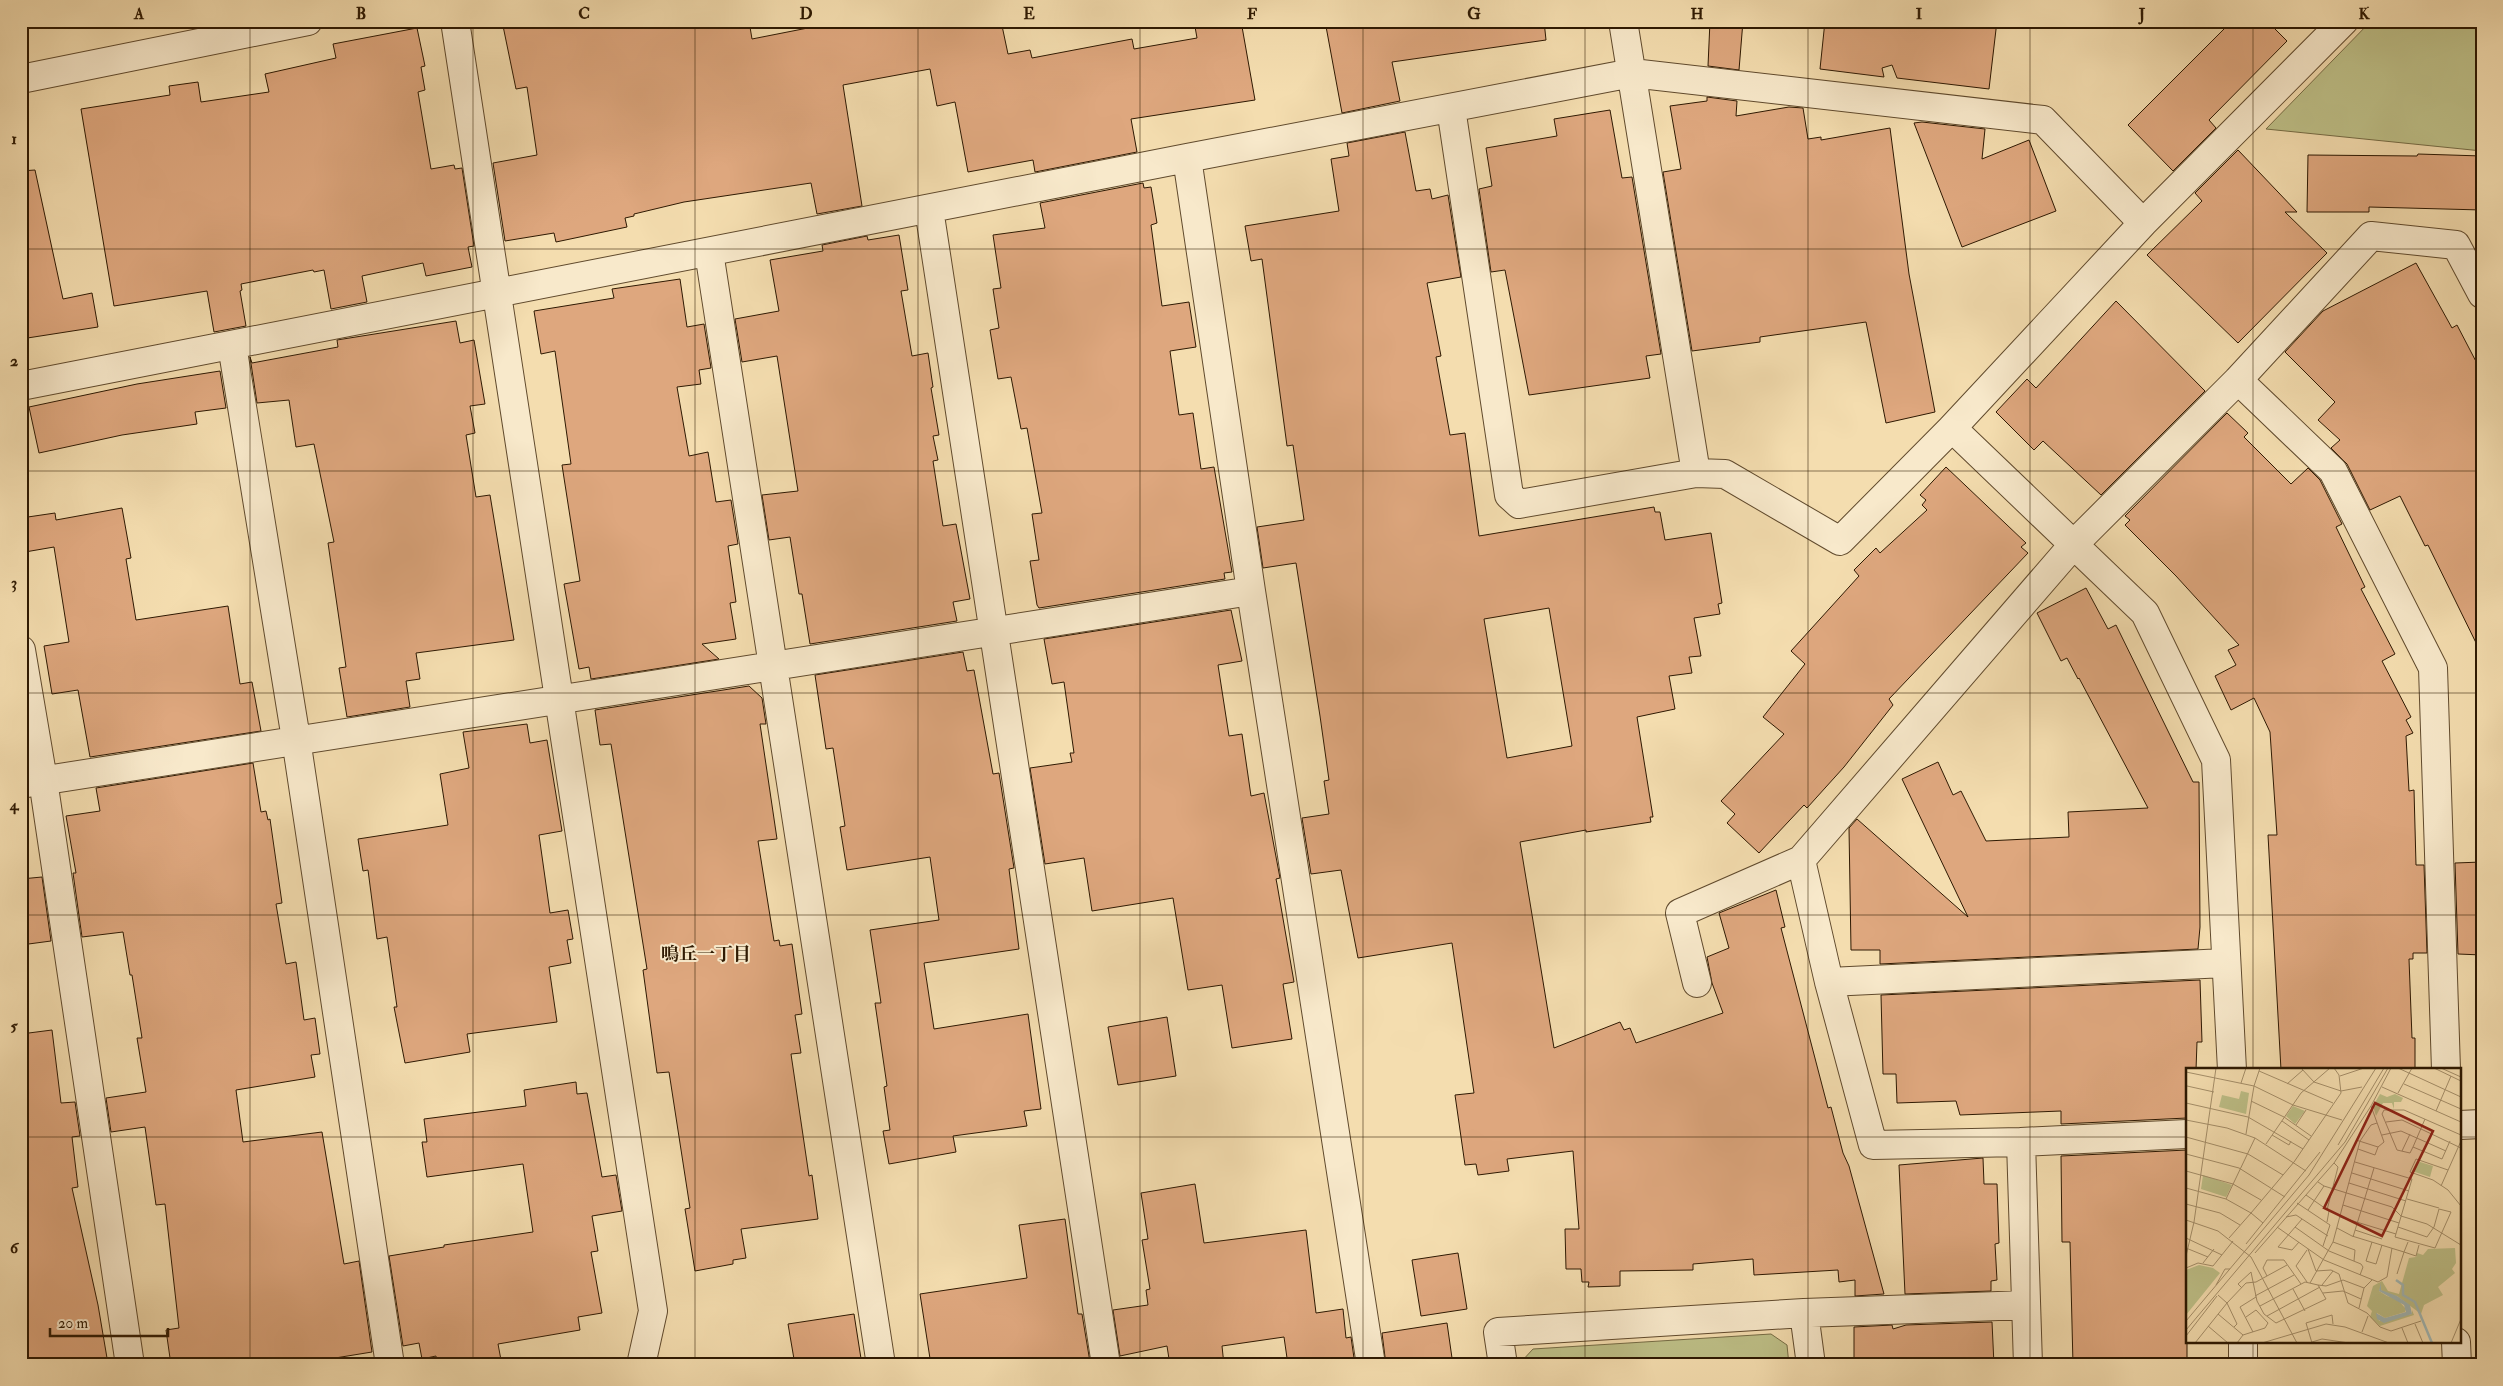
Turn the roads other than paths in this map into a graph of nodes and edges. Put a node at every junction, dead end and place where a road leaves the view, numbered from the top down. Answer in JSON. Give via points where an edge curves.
{"nodes":[{"id":1,"x":308,"y":21,"type":"edge"},
{"id":2,"x":455,"y":21,"type":"edge"},
{"id":3,"x":1623,"y":21,"type":"edge"},
{"id":4,"x":2344,"y":21,"type":"edge"},
{"id":5,"x":1632,"y":74,"type":"junction"},
{"id":6,"x":21,"y":79,"type":"edge"},
{"id":7,"x":1451,"y":108,"type":"junction"},
{"id":8,"x":1187,"y":158,"type":"junction"},
{"id":9,"x":930,"y":209,"type":"junction"},
{"id":10,"x":2143,"y":223,"type":"junction"},
{"id":11,"x":709,"y":252,"type":"junction"},
{"id":12,"x":498,"y":294,"type":"junction"},
{"id":13,"x":2482,"y":294,"type":"edge"},
{"id":14,"x":232,"y":345,"type":"junction"},
{"id":15,"x":2238,"y":380,"type":"junction"},
{"id":16,"x":21,"y":386,"type":"edge"},
{"id":17,"x":1952,"y":428,"type":"junction"},
{"id":18,"x":1696,"y":473,"type":"junction"},
{"id":19,"x":2074,"y":544,"type":"junction"},
{"id":20,"x":1251,"y":591,"type":"junction"},
{"id":21,"x":993,"y":631,"type":"junction"},
{"id":22,"x":21,"y":650,"type":"edge"},
{"id":23,"x":772,"y":666,"type":"junction"},
{"id":24,"x":561,"y":699,"type":"junction"},
{"id":25,"x":296,"y":739,"type":"junction"},
{"id":26,"x":32,"y":782,"type":"edge"},
{"id":27,"x":1801,"y":860,"type":"junction"},
{"id":28,"x":2225,"y":963,"type":"junction"},
{"id":29,"x":1829,"y":982,"type":"junction"},
{"id":30,"x":1697,"y":983,"type":"dead end"},
{"id":31,"x":2232,"y":1068,"type":"edge"},
{"id":32,"x":2446,"y":1068,"type":"edge"},
{"id":33,"x":2482,"y":1124,"type":"edge"},
{"id":34,"x":2460,"y":1125,"type":"edge"},
{"id":35,"x":2186,"y":1134,"type":"edge"},
{"id":36,"x":2021,"y":1142,"type":"junction"},
{"id":37,"x":2026,"y":1305,"type":"junction"},
{"id":38,"x":1804,"y":1312,"type":"junction"},
{"id":39,"x":2243,"y":1344,"type":"edge"},
{"id":40,"x":2456,"y":1344,"type":"edge"},
{"id":41,"x":130,"y":1365,"type":"edge"},
{"id":42,"x":390,"y":1365,"type":"edge"},
{"id":43,"x":641,"y":1365,"type":"edge"},
{"id":44,"x":881,"y":1365,"type":"edge"},
{"id":45,"x":1106,"y":1365,"type":"edge"},
{"id":46,"x":1371,"y":1365,"type":"edge"},
{"id":47,"x":1503,"y":1365,"type":"edge"},
{"id":48,"x":1811,"y":1365,"type":"edge"},
{"id":49,"x":2028,"y":1365,"type":"edge"},
{"id":50,"x":2243,"y":1365,"type":"edge"},
{"id":51,"x":2457,"y":1365,"type":"edge"}],
"edges":[{"from":1,"to":6,"type":"street"},
{"from":2,"to":12,"type":"street"},
{"from":3,"to":5,"type":"street"},
{"from":4,"to":10,"type":"street"},
{"from":5,"to":7,"type":"street"},
{"from":5,"to":10,"type":"street","via":[[2043,120]]},
{"from":5,"to":18,"type":"street"},
{"from":7,"to":8,"type":"street"},
{"from":7,"to":18,"type":"street","via":[[1509,495],[1520,504]]},
{"from":8,"to":9,"type":"street"},
{"from":8,"to":20,"type":"street"},
{"from":9,"to":11,"type":"street"},
{"from":9,"to":21,"type":"street"},
{"from":10,"to":17,"type":"street"},
{"from":11,"to":12,"type":"street"},
{"from":11,"to":23,"type":"street"},
{"from":12,"to":14,"type":"street"},
{"from":12,"to":24,"type":"street"},
{"from":13,"to":15,"type":"street","via":[[2456,245],[2371,236]]},
{"from":14,"to":16,"type":"street"},
{"from":14,"to":25,"type":"street"},
{"from":15,"to":19,"type":"street"},
{"from":15,"to":32,"type":"street","via":[[2333,471],[2433,668]]},
{"from":17,"to":18,"type":"street","via":[[1840,541],[1725,474]]},
{"from":17,"to":19,"type":"street"},
{"from":19,"to":27,"type":"street"},
{"from":19,"to":28,"type":"street","via":[[2145,613],[2216,760]]},
{"from":20,"to":21,"type":"street"},
{"from":20,"to":46,"type":"street"},
{"from":21,"to":23,"type":"street"},
{"from":21,"to":45,"type":"street"},
{"from":22,"to":26,"type":"street"},
{"from":23,"to":24,"type":"street"},
{"from":23,"to":44,"type":"street"},
{"from":24,"to":25,"type":"street"},
{"from":24,"to":43,"type":"street","via":[[653,1311]]},
{"from":25,"to":26,"type":"street"},
{"from":25,"to":42,"type":"street"},
{"from":26,"to":41,"type":"street"},
{"from":27,"to":29,"type":"street"},
{"from":27,"to":30,"type":"street","via":[[1680,913]]},
{"from":28,"to":29,"type":"street"},
{"from":28,"to":31,"type":"street"},
{"from":29,"to":36,"type":"street","via":[[1873,1145]]},
{"from":33,"to":34,"type":"street"},
{"from":35,"to":36,"type":"street"},
{"from":36,"to":37,"type":"street"},
{"from":37,"to":38,"type":"street"},
{"from":37,"to":49,"type":"street"},
{"from":38,"to":47,"type":"street","via":[[1498,1332]]},
{"from":38,"to":48,"type":"street"},
{"from":39,"to":50,"type":"street"},
{"from":40,"to":51,"type":"street"}]}
